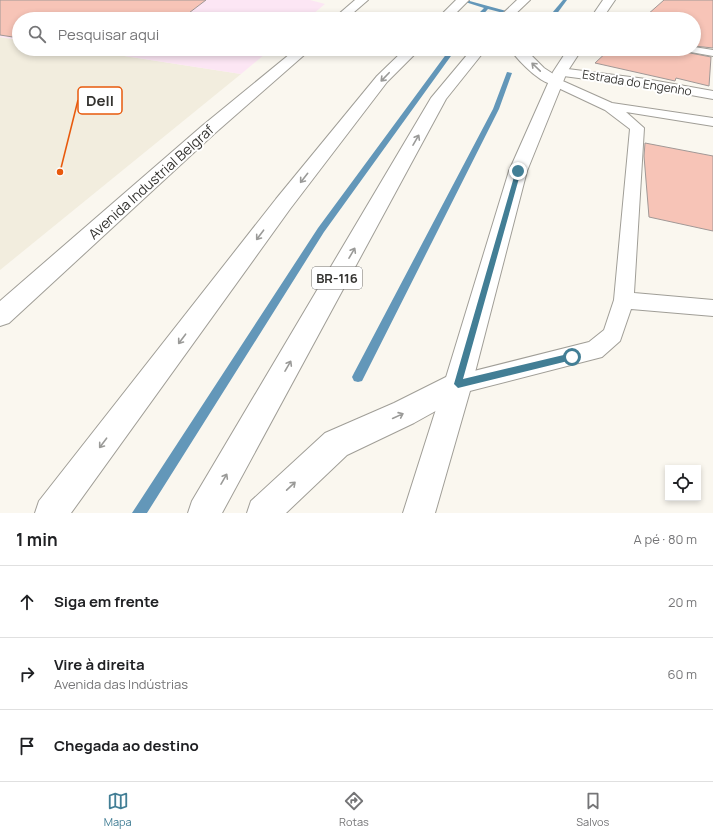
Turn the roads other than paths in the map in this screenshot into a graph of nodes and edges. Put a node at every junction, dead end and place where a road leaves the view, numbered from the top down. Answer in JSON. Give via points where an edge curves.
{"nodes":[{"id":1,"x":463,"y":0,"type":"edge"},
{"id":2,"x":524,"y":0,"type":"edge"},
{"id":3,"x":609,"y":0,"type":"edge"},
{"id":4,"x":358,"y":1,"type":"edge"},
{"id":5,"x":346,"y":12,"type":"edge"},
{"id":6,"x":449,"y":12,"type":"edge"},
{"id":7,"x":511,"y":12,"type":"edge"},
{"id":8,"x":601,"y":12,"type":"edge"},
{"id":9,"x":701,"y":51,"type":"edge"},
{"id":10,"x":713,"y":53,"type":"edge"},
{"id":11,"x":296,"y":56,"type":"edge"},
{"id":12,"x":405,"y":56,"type":"edge"},
{"id":13,"x":473,"y":56,"type":"edge"},
{"id":14,"x":525,"y":56,"type":"edge"},
{"id":15,"x":571,"y":56,"type":"edge"},
{"id":16,"x":558,"y":77,"type":"junction"},
{"id":17,"x":713,"y":95,"type":"edge"},
{"id":18,"x":609,"y":105,"type":"junction"},
{"id":19,"x":713,"y":122,"type":"edge"},
{"id":20,"x":624,"y":300,"type":"junction"},
{"id":21,"x":713,"y":308,"type":"edge"},
{"id":22,"x":0,"y":316,"type":"edge"},
{"id":23,"x":458,"y":384,"type":"junction"},
{"id":24,"x":51,"y":513,"type":"edge"},
{"id":25,"x":204,"y":513,"type":"edge"},
{"id":26,"x":263,"y":513,"type":"edge"},
{"id":27,"x":419,"y":513,"type":"edge"}],
"edges":[{"from":1,"to":6,"type":"main road"},
{"from":2,"to":7,"type":"main road"},
{"from":3,"to":8,"type":"main road"},
{"from":4,"to":5,"type":"main road"},
{"from":9,"to":10,"type":"lane"},
{"from":11,"to":22,"type":"main road","name":"Avenida Industrial Belgraf","via":[[208,130]]},
{"from":12,"to":24,"type":"main road","one_way":true,"via":[[382,79],[283,204]]},
{"from":25,"to":13,"type":"main road","number":"BR-116","one_way":true,"via":[[440,98]]},
{"from":16,"to":14,"type":"main road","one_way":true,"via":[[539,71]]},
{"from":15,"to":16,"type":"main road"},
{"from":16,"to":17,"type":"lane","name":"Estrada do Engenho","via":[[646,83]]},
{"from":16,"to":18,"type":"lane"},
{"from":16,"to":23,"type":"main road","via":[[518,171]]},
{"from":18,"to":19,"type":"lane"},
{"from":18,"to":20,"type":"lane","via":[[637,128]]},
{"from":20,"to":21,"type":"lane"},
{"from":20,"to":23,"type":"lane","via":[[614,335],[595,350]]},
{"from":26,"to":23,"type":"main road","one_way":true,"via":[[336,444],[404,414]]},
{"from":23,"to":27,"type":"main road"}]}
